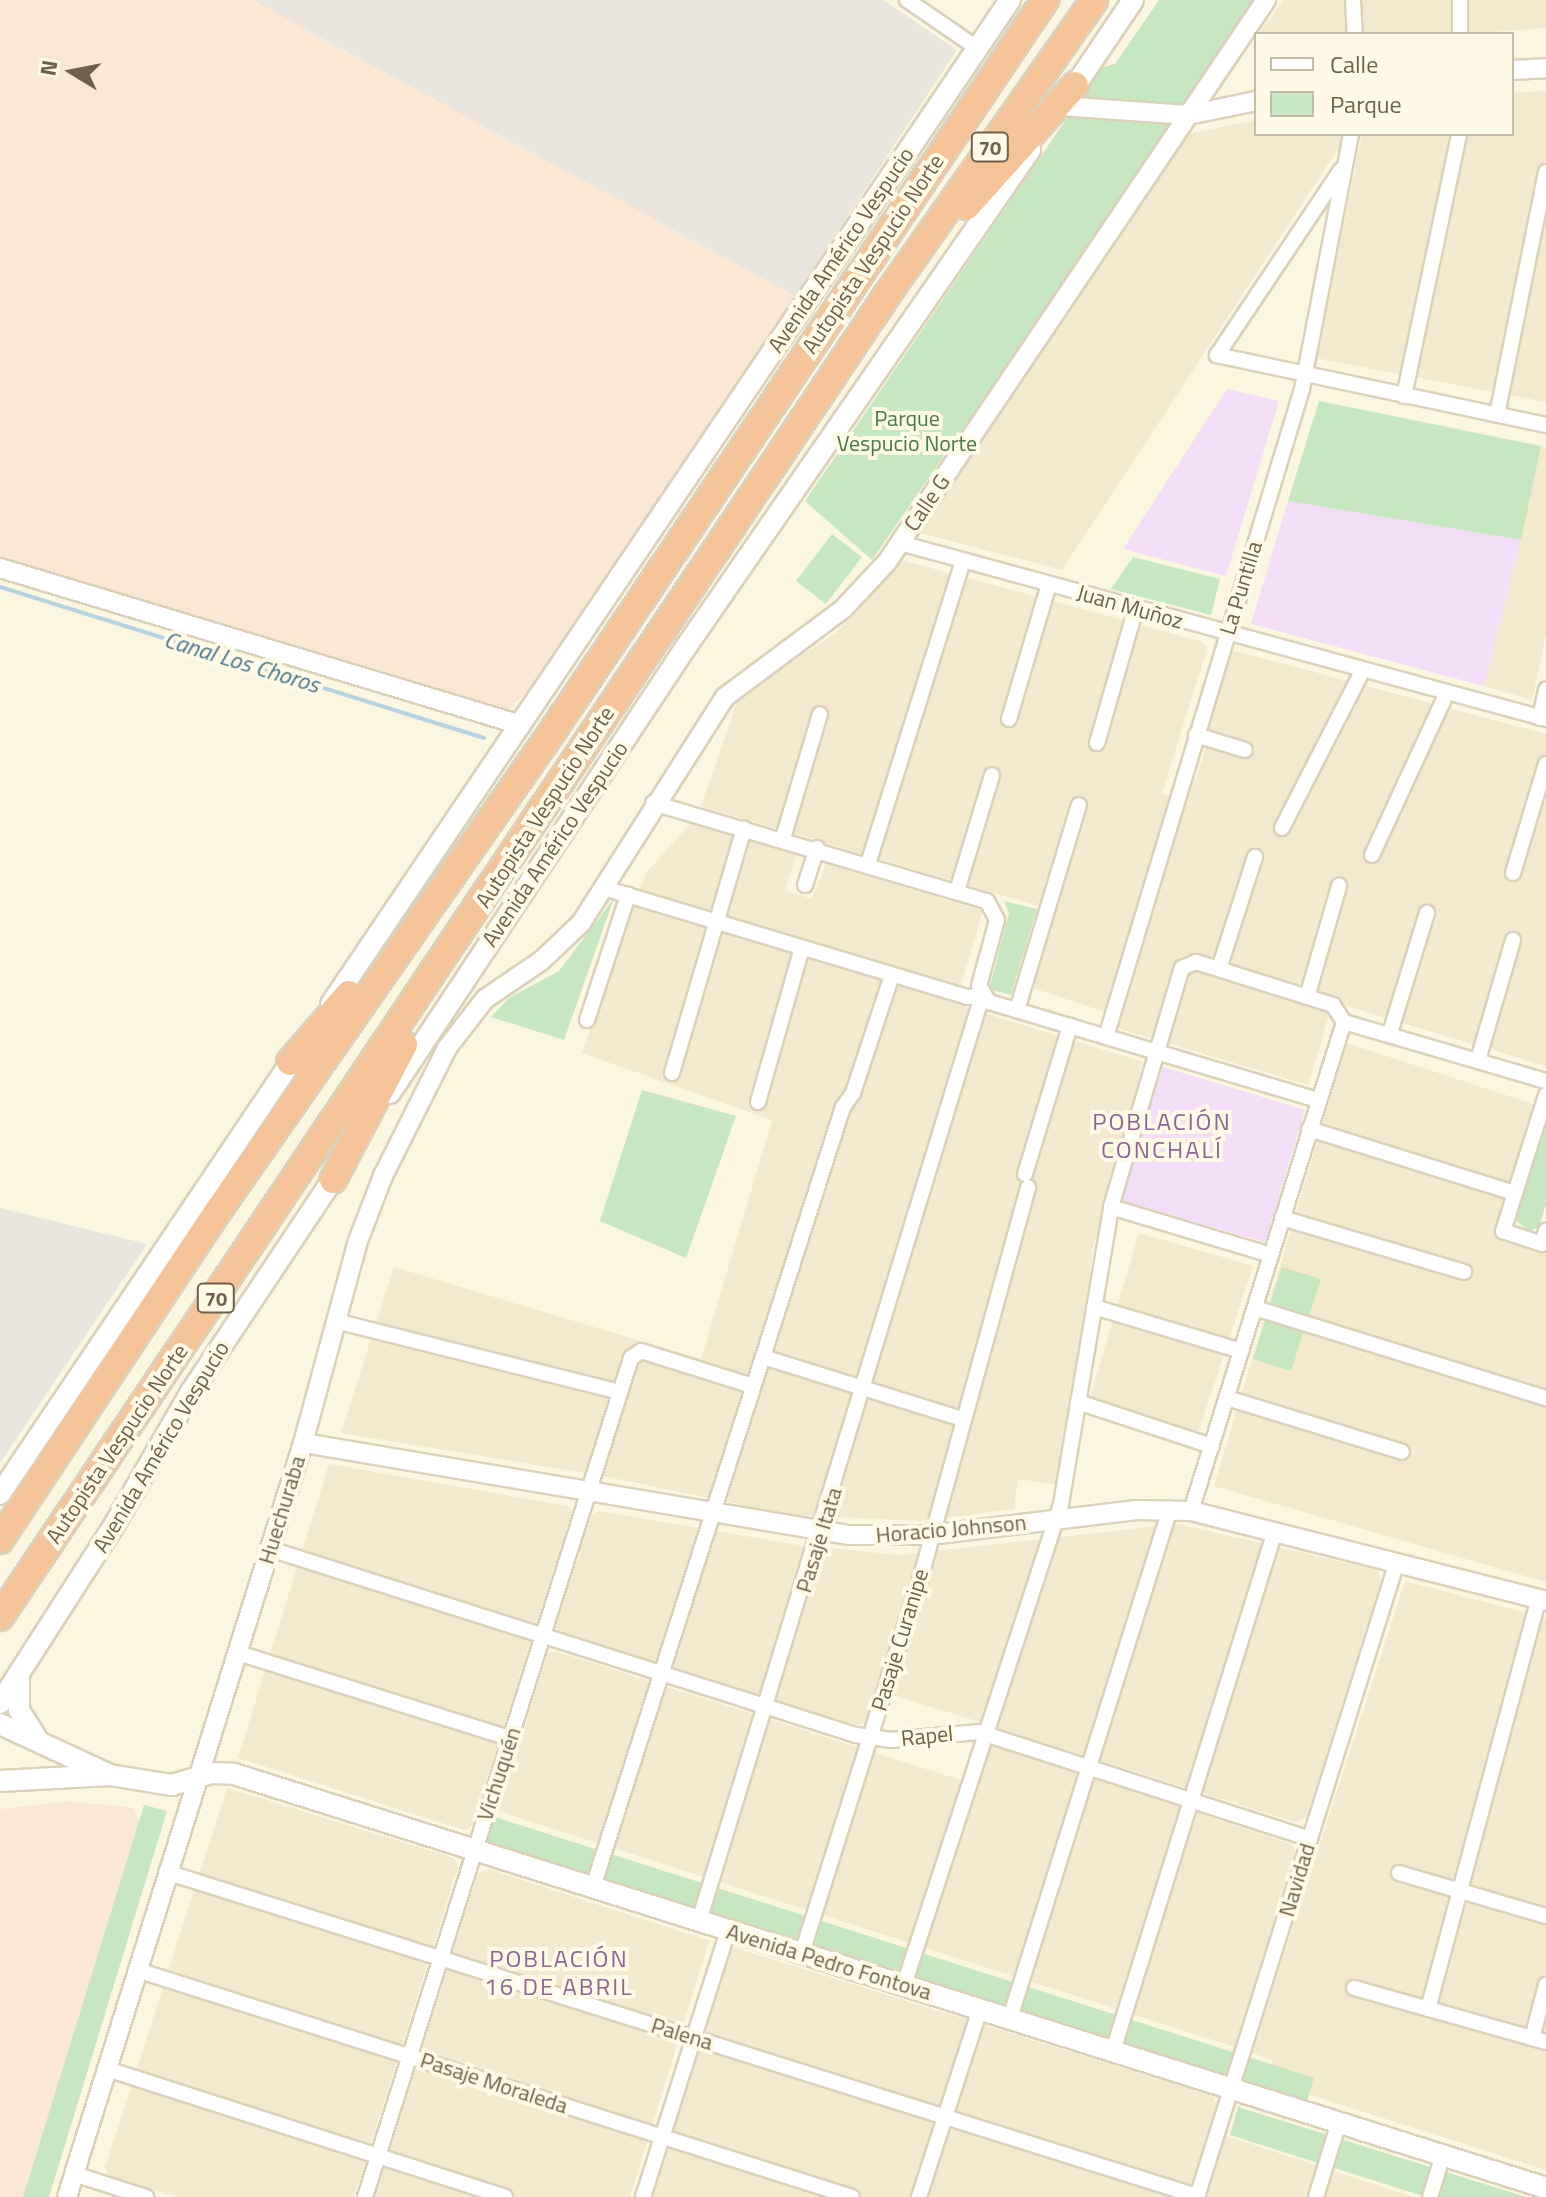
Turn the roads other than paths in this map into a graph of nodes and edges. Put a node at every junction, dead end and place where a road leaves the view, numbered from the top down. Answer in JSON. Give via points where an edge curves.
{"nodes":[{"id":1,"x":907,"y":0,"type":"edge"},
{"id":2,"x":1010,"y":0,"type":"edge"},
{"id":3,"x":1038,"y":0,"type":"edge"},
{"id":4,"x":1045,"y":0,"type":"edge"},
{"id":5,"x":1094,"y":0,"type":"edge"},
{"id":6,"x":1133,"y":0,"type":"edge"},
{"id":7,"x":1266,"y":0,"type":"edge"},
{"id":8,"x":1353,"y":0,"type":"edge"},
{"id":9,"x":1460,"y":0,"type":"edge"},
{"id":10,"x":1355,"y":32,"type":"edge"},
{"id":11,"x":1460,"y":32,"type":"edge"},
{"id":12,"x":1021,"y":35,"type":"junction"},
{"id":13,"x":977,"y":48,"type":"junction"},
{"id":14,"x":1546,"y":68,"type":"edge"},
{"id":15,"x":1514,"y":70,"type":"edge"},
{"id":16,"x":1068,"y":95,"type":"junction"},
{"id":17,"x":1254,"y":101,"type":"edge"},
{"id":18,"x":1188,"y":115,"type":"junction"},
{"id":19,"x":1351,"y":136,"type":"edge"},
{"id":20,"x":1459,"y":136,"type":"edge"},
{"id":21,"x":1346,"y":163,"type":"junction"},
{"id":22,"x":1546,"y":172,"type":"edge"},
{"id":23,"x":887,"y":295,"type":"junction"},
{"id":24,"x":1304,"y":376,"type":"junction"},
{"id":25,"x":1404,"y":396,"type":"junction"},
{"id":26,"x":1497,"y":415,"type":"junction"},
{"id":27,"x":1546,"y":425,"type":"edge"},
{"id":28,"x":900,"y":543,"type":"junction"},
{"id":29,"x":963,"y":560,"type":"junction"},
{"id":30,"x":0,"y":568,"type":"edge"},
{"id":31,"x":1049,"y":584,"type":"junction"},
{"id":32,"x":1136,"y":608,"type":"junction"},
{"id":33,"x":1227,"y":634,"type":"junction"},
{"id":34,"x":1362,"y":672,"type":"junction"},
{"id":35,"x":1546,"y":690,"type":"edge"},
{"id":36,"x":1446,"y":695,"type":"junction"},
{"id":37,"x":820,"y":714,"type":"dead end"},
{"id":38,"x":1009,"y":719,"type":"dead end"},
{"id":39,"x":1543,"y":719,"type":"edge"},
{"id":40,"x":521,"y":725,"type":"junction"},
{"id":41,"x":1196,"y":735,"type":"junction"},
{"id":42,"x":1097,"y":743,"type":"dead end"},
{"id":43,"x":1245,"y":750,"type":"dead end"},
{"id":44,"x":1546,"y":764,"type":"edge"},
{"id":45,"x":992,"y":775,"type":"dead end"},
{"id":46,"x":653,"y":803,"type":"junction"},
{"id":47,"x":1079,"y":805,"type":"dead end"},
{"id":48,"x":744,"y":828,"type":"junction"},
{"id":49,"x":1282,"y":828,"type":"dead end"},
{"id":50,"x":783,"y":838,"type":"junction"},
{"id":51,"x":817,"y":848,"type":"junction"},
{"id":52,"x":468,"y":854,"type":"junction"},
{"id":53,"x":1372,"y":855,"type":"dead end"},
{"id":54,"x":1255,"y":857,"type":"dead end"},
{"id":55,"x":868,"y":864,"type":"junction"},
{"id":56,"x":1513,"y":873,"type":"dead end"},
{"id":57,"x":805,"y":885,"type":"dead end"},
{"id":58,"x":1339,"y":886,"type":"dead end"},
{"id":59,"x":604,"y":888,"type":"junction"},
{"id":60,"x":957,"y":891,"type":"junction"},
{"id":61,"x":628,"y":895,"type":"junction"},
{"id":62,"x":1427,"y":913,"type":"dead end"},
{"id":63,"x":718,"y":922,"type":"junction"},
{"id":64,"x":1513,"y":940,"type":"dead end"},
{"id":65,"x":802,"y":948,"type":"junction"},
{"id":66,"x":1219,"y":969,"type":"junction"},
{"id":67,"x":892,"y":975,"type":"junction"},
{"id":68,"x":433,"y":978,"type":"junction"},
{"id":69,"x":982,"y":996,"type":"junction"},
{"id":70,"x":1307,"y":997,"type":"junction"},
{"id":71,"x":1017,"y":1010,"type":"junction"},
{"id":72,"x":587,"y":1020,"type":"dead end"},
{"id":73,"x":1344,"y":1022,"type":"junction"},
{"id":74,"x":1070,"y":1026,"type":"junction"},
{"id":75,"x":1390,"y":1033,"type":"junction"},
{"id":76,"x":1106,"y":1037,"type":"junction"},
{"id":77,"x":1157,"y":1052,"type":"junction"},
{"id":78,"x":1478,"y":1060,"type":"junction"},
{"id":79,"x":290,"y":1062,"type":"junction"},
{"id":80,"x":672,"y":1073,"type":"dead end"},
{"id":81,"x":1546,"y":1081,"type":"edge"},
{"id":82,"x":1546,"y":1095,"type":"edge"},
{"id":83,"x":1318,"y":1100,"type":"junction"},
{"id":84,"x":758,"y":1102,"type":"dead end"},
{"id":85,"x":1309,"y":1129,"type":"junction"},
{"id":86,"x":333,"y":1180,"type":"junction"},
{"id":87,"x":1514,"y":1193,"type":"junction"},
{"id":88,"x":1111,"y":1207,"type":"junction"},
{"id":89,"x":1282,"y":1218,"type":"junction"},
{"id":90,"x":1544,"y":1237,"type":"edge"},
{"id":91,"x":1271,"y":1255,"type":"junction"},
{"id":92,"x":1464,"y":1272,"type":"dead end"},
{"id":93,"x":1094,"y":1307,"type":"junction"},
{"id":94,"x":1255,"y":1308,"type":"junction"},
{"id":95,"x":335,"y":1321,"type":"junction"},
{"id":96,"x":1242,"y":1351,"type":"junction"},
{"id":97,"x":763,"y":1357,"type":"junction"},
{"id":98,"x":753,"y":1386,"type":"junction"},
{"id":99,"x":865,"y":1388,"type":"junction"},
{"id":100,"x":620,"y":1392,"type":"junction"},
{"id":101,"x":1227,"y":1398,"type":"junction"},
{"id":102,"x":1546,"y":1398,"type":"edge"},
{"id":103,"x":1078,"y":1402,"type":"junction"},
{"id":104,"x":962,"y":1419,"type":"junction"},
{"id":105,"x":303,"y":1443,"type":"junction"},
{"id":106,"x":1212,"y":1446,"type":"junction"},
{"id":107,"x":1402,"y":1452,"type":"dead end"},
{"id":108,"x":588,"y":1492,"type":"junction"},
{"id":109,"x":0,"y":1494,"type":"edge"},
{"id":110,"x":1170,"y":1509,"type":"junction"},
{"id":111,"x":1191,"y":1511,"type":"junction"},
{"id":112,"x":712,"y":1513,"type":"junction"},
{"id":113,"x":1055,"y":1520,"type":"junction"},
{"id":114,"x":1275,"y":1531,"type":"junction"},
{"id":115,"x":821,"y":1532,"type":"junction"},
{"id":116,"x":930,"y":1535,"type":"junction"},
{"id":117,"x":0,"y":1540,"type":"edge"},
{"id":118,"x":270,"y":1549,"type":"junction"},
{"id":119,"x":1397,"y":1562,"type":"junction"},
{"id":120,"x":1542,"y":1600,"type":"edge"},
{"id":121,"x":0,"y":1617,"type":"edge"},
{"id":122,"x":542,"y":1637,"type":"junction"},
{"id":123,"x":238,"y":1653,"type":"junction"},
{"id":124,"x":19,"y":1673,"type":"junction"},
{"id":125,"x":661,"y":1674,"type":"junction"},
{"id":126,"x":0,"y":1703,"type":"edge"},
{"id":127,"x":766,"y":1707,"type":"junction"},
{"id":128,"x":0,"y":1724,"type":"edge"},
{"id":129,"x":984,"y":1734,"type":"junction"},
{"id":130,"x":36,"y":1737,"type":"junction"},
{"id":131,"x":510,"y":1738,"type":"junction"},
{"id":132,"x":869,"y":1739,"type":"junction"},
{"id":133,"x":1089,"y":1768,"type":"junction"},
{"id":134,"x":110,"y":1775,"type":"junction"},
{"id":135,"x":194,"y":1780,"type":"junction"},
{"id":136,"x":0,"y":1781,"type":"edge"},
{"id":137,"x":1191,"y":1801,"type":"junction"},
{"id":138,"x":1310,"y":1839,"type":"junction"},
{"id":139,"x":475,"y":1850,"type":"junction"},
{"id":140,"x":166,"y":1872,"type":"junction"},
{"id":141,"x":1399,"y":1873,"type":"dead end"},
{"id":142,"x":593,"y":1887,"type":"junction"},
{"id":143,"x":1460,"y":1891,"type":"junction"},
{"id":144,"x":1546,"y":1916,"type":"edge"},
{"id":145,"x":699,"y":1921,"type":"junction"},
{"id":146,"x":728,"y":1930,"type":"junction"},
{"id":147,"x":802,"y":1953,"type":"junction"},
{"id":148,"x":441,"y":1958,"type":"junction"},
{"id":149,"x":137,"y":1970,"type":"junction"},
{"id":150,"x":904,"y":1985,"type":"junction"},
{"id":151,"x":1546,"y":1985,"type":"edge"},
{"id":152,"x":1354,"y":1988,"type":"dead end"},
{"id":153,"x":980,"y":2009,"type":"junction"},
{"id":154,"x":1428,"y":2009,"type":"junction"},
{"id":155,"x":1010,"y":2018,"type":"junction"},
{"id":156,"x":693,"y":2038,"type":"junction"},
{"id":157,"x":1539,"y":2040,"type":"edge"},
{"id":158,"x":1113,"y":2051,"type":"junction"},
{"id":159,"x":409,"y":2056,"type":"junction"},
{"id":160,"x":107,"y":2069,"type":"junction"},
{"id":161,"x":1231,"y":2088,"type":"junction"},
{"id":162,"x":945,"y":2117,"type":"junction"},
{"id":163,"x":1339,"y":2122,"type":"junction"},
{"id":164,"x":662,"y":2137,"type":"junction"},
{"id":165,"x":1443,"y":2155,"type":"junction"},
{"id":166,"x":378,"y":2156,"type":"junction"},
{"id":167,"x":74,"y":2174,"type":"junction"},
{"id":168,"x":1542,"y":2190,"type":"edge"},
{"id":169,"x":1197,"y":2196,"type":"edge"},
{"id":170,"x":67,"y":2197,"type":"edge"},
{"id":171,"x":146,"y":2197,"type":"edge"},
{"id":172,"x":365,"y":2197,"type":"edge"},
{"id":173,"x":505,"y":2197,"type":"edge"},
{"id":174,"x":643,"y":2197,"type":"edge"},
{"id":175,"x":852,"y":2197,"type":"edge"},
{"id":176,"x":919,"y":2197,"type":"edge"},
{"id":177,"x":1316,"y":2197,"type":"edge"},
{"id":178,"x":1430,"y":2197,"type":"edge"}],
"edges":[{"from":1,"to":13,"type":"street"},
{"from":2,"to":13,"type":"main road","name":"Avenida Américo Vespucio"},
{"from":3,"to":12,"type":"highway"},
{"from":4,"to":12,"type":"highway","name":"Autopista Vespucio Norte","number":"70"},
{"from":5,"to":23,"type":"highway","name":"Autopista Vespucio Norte","number":"70"},
{"from":6,"to":16,"type":"main road","name":"Avenida Américo Vespucio"},
{"from":7,"to":18,"type":"street","name":"Calle G"},
{"from":8,"to":10,"type":"street"},
{"from":9,"to":11,"type":"street"},
{"from":12,"to":52,"type":"highway","name":"Autopista Vespucio Norte","number":"70"},
{"from":13,"to":40,"type":"main road","name":"Avenida Américo Vespucio"},
{"from":14,"to":15,"type":"street"},
{"from":16,"to":18,"type":"street"},
{"from":16,"to":23,"type":"highway"},
{"from":16,"to":86,"type":"main road","name":"Avenida Américo Vespucio","via":[[688,644]]},
{"from":17,"to":18,"type":"street"},
{"from":18,"to":28,"type":"street","name":"Calle G"},
{"from":19,"to":21,"type":"street","name":"La Puntilla"},
{"from":20,"to":25,"type":"street"},
{"from":21,"to":24,"type":"street","name":"La Puntilla"},
{"from":21,"to":24,"type":"street","via":[[1217,355]]},
{"from":22,"to":26,"type":"street"},
{"from":23,"to":68,"type":"highway","name":"Autopista Vespucio Norte","number":"70"},
{"from":24,"to":25,"type":"street"},
{"from":24,"to":33,"type":"street","name":"La Puntilla"},
{"from":25,"to":26,"type":"street"},
{"from":26,"to":27,"type":"street"},
{"from":28,"to":29,"type":"street","name":"Juan Muñoz"},
{"from":28,"to":46,"type":"street","name":"Calle G","via":[[843,609],[725,697]]},
{"from":29,"to":31,"type":"street","name":"Juan Muñoz"},
{"from":29,"to":55,"type":"street"},
{"from":30,"to":40,"type":"street"},
{"from":31,"to":32,"type":"street","name":"Juan Muñoz"},
{"from":31,"to":38,"type":"street"},
{"from":32,"to":33,"type":"street","name":"Juan Muñoz"},
{"from":32,"to":42,"type":"street"},
{"from":33,"to":34,"type":"street","name":"Juan Muñoz"},
{"from":33,"to":41,"type":"street","name":"La Puntilla"},
{"from":34,"to":36,"type":"street","name":"Juan Muñoz"},
{"from":34,"to":49,"type":"street"},
{"from":35,"to":39,"type":"street"},
{"from":36,"to":39,"type":"street","name":"Juan Muñoz"},
{"from":36,"to":53,"type":"street"},
{"from":37,"to":50,"type":"street"},
{"from":40,"to":79,"type":"main road","name":"Avenida Américo Vespucio"},
{"from":41,"to":43,"type":"street"},
{"from":41,"to":76,"type":"street","name":"La Puntilla"},
{"from":44,"to":56,"type":"street"},
{"from":45,"to":60,"type":"street"},
{"from":46,"to":48,"type":"street","name":"Pasaje Itata"},
{"from":46,"to":59,"type":"street","name":"Calle G"},
{"from":47,"to":71,"type":"street"},
{"from":48,"to":50,"type":"street","name":"Pasaje Itata"},
{"from":48,"to":63,"type":"street"},
{"from":50,"to":51,"type":"street","name":"Pasaje Itata"},
{"from":51,"to":55,"type":"street","name":"Pasaje Itata"},
{"from":51,"to":57,"type":"street"},
{"from":52,"to":79,"type":"highway"},
{"from":52,"to":117,"type":"highway","name":"Autopista Vespucio Norte","number":"70","via":[[365,995]]},
{"from":54,"to":66,"type":"street"},
{"from":55,"to":60,"type":"street","name":"Pasaje Itata"},
{"from":58,"to":70,"type":"street"},
{"from":59,"to":61,"type":"street"},
{"from":59,"to":95,"type":"street","name":"Huechuraba","via":[[566,939],[485,999],[456,1032],[377,1191]]},
{"from":60,"to":69,"type":"street","name":"Pasaje Itata","via":[[987,901],[997,914],[980,981]]},
{"from":61,"to":63,"type":"street"},
{"from":61,"to":72,"type":"street"},
{"from":62,"to":75,"type":"street"},
{"from":63,"to":65,"type":"street"},
{"from":63,"to":80,"type":"street"},
{"from":64,"to":78,"type":"street"},
{"from":65,"to":67,"type":"street"},
{"from":65,"to":84,"type":"street"},
{"from":66,"to":70,"type":"street"},
{"from":66,"to":77,"type":"street","via":[[1188,962]]},
{"from":67,"to":69,"type":"street","via":[[967,997]]},
{"from":67,"to":97,"type":"street","via":[[853,1093],[843,1107]]},
{"from":68,"to":86,"type":"highway","via":[[398,1058]]},
{"from":68,"to":121,"type":"highway","name":"Autopista Vespucio Norte","number":"70"},
{"from":69,"to":71,"type":"street"},
{"from":69,"to":99,"type":"street","name":"Pasaje Itata"},
{"from":70,"to":73,"type":"street","via":[[1339,1007]]},
{"from":71,"to":74,"type":"street"},
{"from":73,"to":75,"type":"street"},
{"from":73,"to":83,"type":"street"},
{"from":74,"to":76,"type":"street"},
{"from":74,"to":104,"type":"street","name":"Pasaje Curanipe"},
{"from":75,"to":78,"type":"street"},
{"from":76,"to":77,"type":"street"},
{"from":77,"to":83,"type":"street"},
{"from":77,"to":88,"type":"street"},
{"from":78,"to":81,"type":"street"},
{"from":79,"to":109,"type":"main road","name":"Avenida Américo Vespucio"},
{"from":82,"to":87,"type":"street"},
{"from":83,"to":85,"type":"street"},
{"from":85,"to":87,"type":"street"},
{"from":85,"to":89,"type":"street"},
{"from":86,"to":124,"type":"main road","name":"Avenida Américo Vespucio","via":[[191,1392]]},
{"from":87,"to":90,"type":"street","via":[[1503,1231]]},
{"from":88,"to":91,"type":"street"},
{"from":88,"to":93,"type":"street"},
{"from":89,"to":91,"type":"street"},
{"from":89,"to":92,"type":"street"},
{"from":91,"to":94,"type":"street"},
{"from":93,"to":96,"type":"street"},
{"from":93,"to":103,"type":"street"},
{"from":94,"to":96,"type":"street"},
{"from":94,"to":102,"type":"street"},
{"from":95,"to":100,"type":"street"},
{"from":95,"to":105,"type":"street","name":"Huechuraba"},
{"from":96,"to":101,"type":"street"},
{"from":97,"to":98,"type":"street"},
{"from":97,"to":99,"type":"street"},
{"from":98,"to":100,"type":"street","name":"Vichuquén","via":[[636,1352]]},
{"from":98,"to":112,"type":"street"},
{"from":99,"to":104,"type":"street"},
{"from":99,"to":115,"type":"street","name":"Pasaje Itata"},
{"from":100,"to":108,"type":"street","name":"Vichuquén"},
{"from":101,"to":106,"type":"street"},
{"from":101,"to":107,"type":"street"},
{"from":103,"to":106,"type":"street"},
{"from":103,"to":113,"type":"street"},
{"from":104,"to":116,"type":"street","name":"Pasaje Curanipe"},
{"from":105,"to":108,"type":"street","name":"Horacio Johnson"},
{"from":105,"to":118,"type":"street","name":"Huechuraba"},
{"from":106,"to":111,"type":"street"},
{"from":108,"to":112,"type":"street","name":"Horacio Johnson"},
{"from":108,"to":122,"type":"street","name":"Vichuquén"},
{"from":110,"to":111,"type":"street","name":"Horacio Johnson"},
{"from":110,"to":113,"type":"street","name":"Horacio Johnson"},
{"from":110,"to":133,"type":"street"},
{"from":111,"to":114,"type":"street","name":"Horacio Johnson"},
{"from":112,"to":115,"type":"street","name":"Horacio Johnson"},
{"from":112,"to":125,"type":"street"},
{"from":113,"to":116,"type":"street","name":"Horacio Johnson"},
{"from":113,"to":129,"type":"street"},
{"from":114,"to":119,"type":"street","name":"Horacio Johnson"},
{"from":114,"to":137,"type":"street"},
{"from":115,"to":116,"type":"street","name":"Horacio Johnson"},
{"from":115,"to":127,"type":"street","name":"Pasaje Itata"},
{"from":116,"to":132,"type":"street","name":"Pasaje Curanipe"},
{"from":118,"to":122,"type":"street","name":"Rapel"},
{"from":118,"to":123,"type":"street","name":"Huechuraba"},
{"from":119,"to":120,"type":"street","name":"Horacio Johnson"},
{"from":119,"to":138,"type":"street","name":"Navidad"},
{"from":120,"to":143,"type":"street"},
{"from":122,"to":125,"type":"street","name":"Rapel"},
{"from":122,"to":131,"type":"street","name":"Vichuquén"},
{"from":123,"to":131,"type":"street"},
{"from":123,"to":135,"type":"street","name":"Huechuraba"},
{"from":124,"to":126,"type":"main road","name":"Avenida Américo Vespucio"},
{"from":124,"to":130,"type":"main road","via":[[19,1710]]},
{"from":125,"to":127,"type":"street","name":"Rapel"},
{"from":125,"to":142,"type":"street"},
{"from":127,"to":132,"type":"street","name":"Rapel"},
{"from":127,"to":145,"type":"street","name":"Pasaje Itata"},
{"from":128,"to":130,"type":"main road","name":"Avenida Pedro Fontova"},
{"from":129,"to":132,"type":"street","name":"Rapel"},
{"from":129,"to":133,"type":"street","name":"Rapel"},
{"from":129,"to":150,"type":"street"},
{"from":130,"to":134,"type":"main road","name":"Avenida Pedro Fontova"},
{"from":131,"to":139,"type":"street","name":"Vichuquén"},
{"from":132,"to":147,"type":"street","name":"Pasaje Curanipe"},
{"from":133,"to":137,"type":"street","name":"Rapel"},
{"from":133,"to":155,"type":"street"},
{"from":134,"to":135,"type":"main road","name":"Avenida Pedro Fontova","via":[[172,1785]]},
{"from":134,"to":136,"type":"main road","name":"Avenida Pedro Fontova"},
{"from":135,"to":139,"type":"main road","name":"Avenida Pedro Fontova","via":[[211,1773],[234,1774]]},
{"from":135,"to":140,"type":"street","name":"Huechuraba"},
{"from":137,"to":138,"type":"street","name":"Rapel"},
{"from":137,"to":158,"type":"street"},
{"from":138,"to":161,"type":"street","name":"Navidad"},
{"from":139,"to":142,"type":"main road","name":"Avenida Pedro Fontova"},
{"from":139,"to":148,"type":"street","name":"Vichuquén"},
{"from":140,"to":148,"type":"street","name":"Palena"},
{"from":140,"to":149,"type":"street","name":"Huechuraba"},
{"from":141,"to":143,"type":"street"},
{"from":142,"to":145,"type":"main road","name":"Avenida Pedro Fontova"},
{"from":143,"to":144,"type":"street"},
{"from":143,"to":154,"type":"street"},
{"from":145,"to":146,"type":"main road","name":"Avenida Pedro Fontova"},
{"from":146,"to":147,"type":"main road","name":"Avenida Pedro Fontova"},
{"from":146,"to":156,"type":"street"},
{"from":147,"to":150,"type":"main road","name":"Avenida Pedro Fontova"},
{"from":148,"to":156,"type":"street","name":"Palena"},
{"from":148,"to":159,"type":"street","name":"Vichuquén"},
{"from":149,"to":159,"type":"street","name":"Pasaje Moraleda"},
{"from":149,"to":160,"type":"street","name":"Huechuraba"},
{"from":150,"to":153,"type":"main road","name":"Avenida Pedro Fontova"},
{"from":151,"to":157,"type":"street"},
{"from":152,"to":154,"type":"street"},
{"from":153,"to":155,"type":"main road","name":"Avenida Pedro Fontova"},
{"from":153,"to":162,"type":"street"},
{"from":154,"to":157,"type":"street"},
{"from":155,"to":158,"type":"main road","name":"Avenida Pedro Fontova"},
{"from":156,"to":162,"type":"street","name":"Palena"},
{"from":156,"to":164,"type":"street"},
{"from":158,"to":161,"type":"main road","name":"Avenida Pedro Fontova"},
{"from":159,"to":164,"type":"street","name":"Pasaje Moraleda"},
{"from":159,"to":166,"type":"street","name":"Vichuquén"},
{"from":160,"to":166,"type":"street"},
{"from":160,"to":167,"type":"street","name":"Huechuraba"},
{"from":161,"to":163,"type":"main road","name":"Avenida Pedro Fontova"},
{"from":161,"to":169,"type":"street","name":"Navidad"},
{"from":162,"to":169,"type":"street","name":"Palena"},
{"from":162,"to":176,"type":"street"},
{"from":163,"to":165,"type":"main road","name":"Avenida Pedro Fontova"},
{"from":163,"to":177,"type":"street"},
{"from":164,"to":174,"type":"street"},
{"from":164,"to":175,"type":"street","name":"Pasaje Moraleda"},
{"from":165,"to":168,"type":"main road","name":"Avenida Pedro Fontova"},
{"from":165,"to":178,"type":"street"},
{"from":166,"to":172,"type":"street","name":"Vichuquén"},
{"from":166,"to":173,"type":"street"},
{"from":167,"to":170,"type":"street","name":"Huechuraba"},
{"from":167,"to":171,"type":"street"}]}
